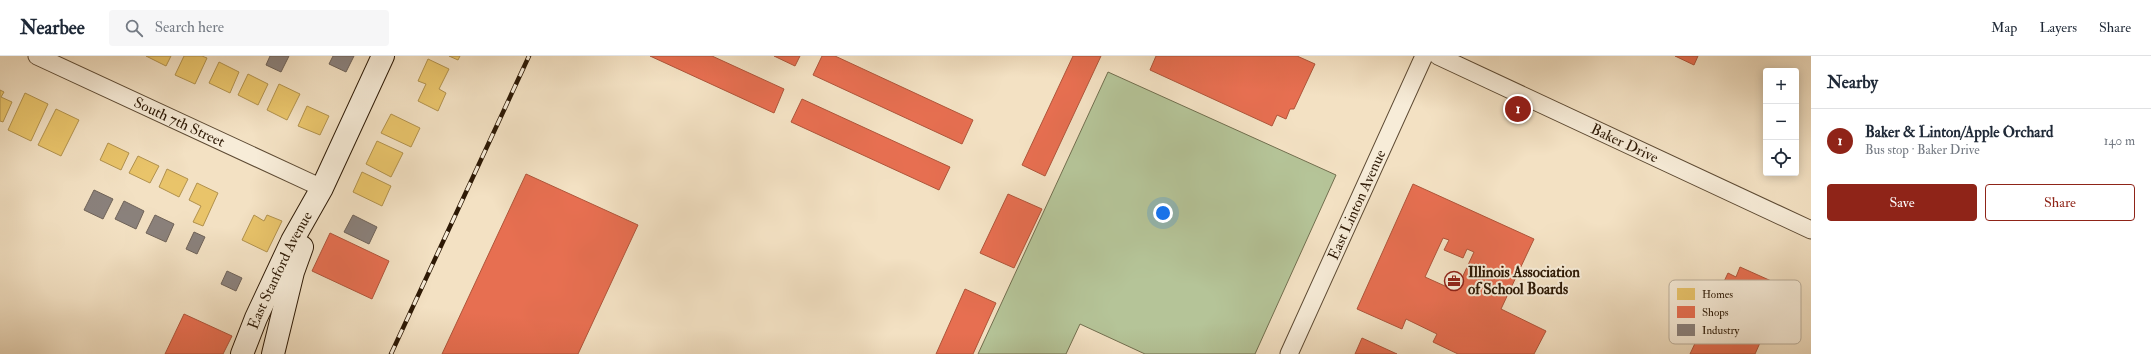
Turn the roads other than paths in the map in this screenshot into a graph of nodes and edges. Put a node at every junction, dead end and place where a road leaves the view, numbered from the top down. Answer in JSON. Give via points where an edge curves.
{"nodes":[{"id":1,"x":37,"y":56,"type":"edge"},
{"id":2,"x":383,"y":56,"type":"edge"},
{"id":3,"x":1424,"y":56,"type":"edge"},
{"id":4,"x":1438,"y":56,"type":"edge"},
{"id":5,"x":322,"y":188,"type":"junction"},
{"id":6,"x":1811,"y":230,"type":"edge"},
{"id":7,"x":242,"y":354,"type":"edge"},
{"id":8,"x":273,"y":354,"type":"edge"},
{"id":9,"x":1289,"y":354,"type":"edge"}],
"edges":[{"from":1,"to":5,"type":"street","name":"South 7th Street"},
{"from":2,"to":5,"type":"main road","name":"East Stanford Avenue"},
{"from":3,"to":9,"type":"street","name":"East Linton Avenue"},
{"from":4,"to":6,"type":"street","name":"Baker Drive"},
{"from":5,"to":7,"type":"main road","name":"East Stanford Avenue","via":[[292,241]]},
{"from":5,"to":8,"type":"main road","name":"East Stanford Avenue","via":[[293,272]]}]}
